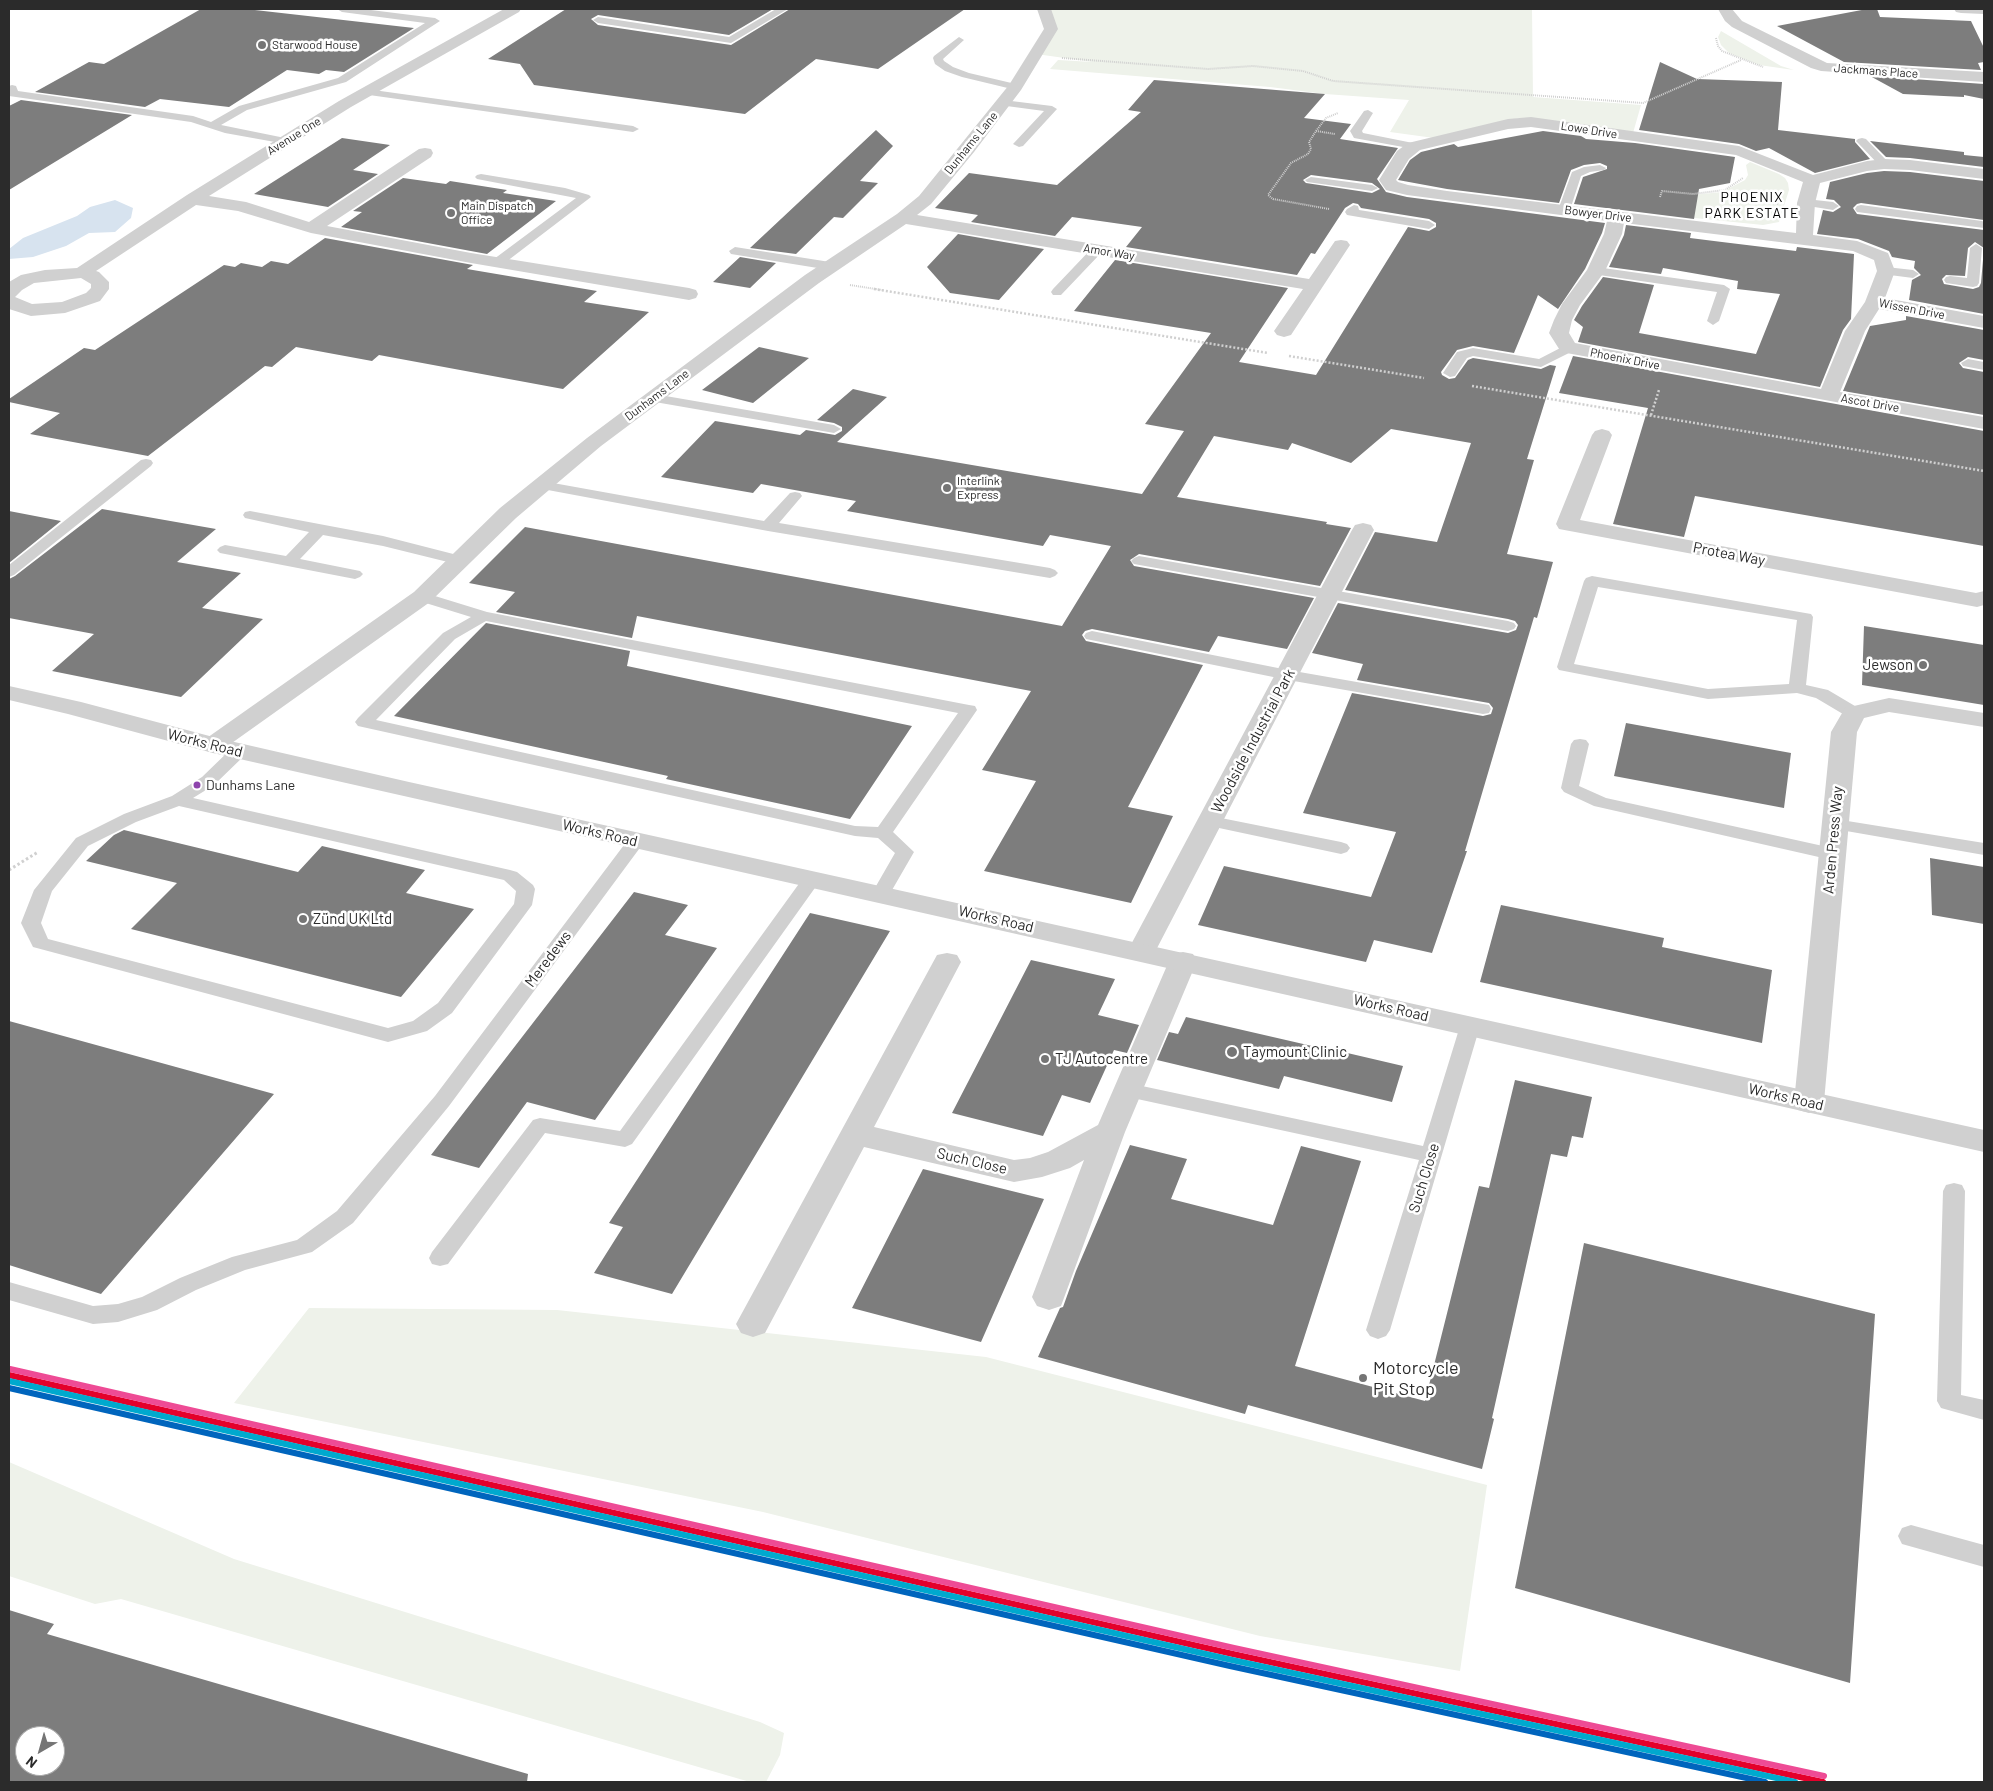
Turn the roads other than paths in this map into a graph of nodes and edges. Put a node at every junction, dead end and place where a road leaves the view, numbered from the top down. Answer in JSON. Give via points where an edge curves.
{"nodes":[{"id":1,"x":342,"y":9,"type":"edge"},
{"id":2,"x":514,"y":9,"type":"edge"},
{"id":3,"x":783,"y":9,"type":"edge"},
{"id":4,"x":1044,"y":9,"type":"edge"},
{"id":5,"x":1725,"y":9,"type":"edge"},
{"id":6,"x":1961,"y":9,"type":"edge"},
{"id":7,"x":1984,"y":10,"type":"edge"},
{"id":8,"x":598,"y":20,"type":"dead end"},
{"id":9,"x":958,"y":40,"type":"dead end"},
{"id":10,"x":1984,"y":77,"type":"edge"},
{"id":11,"x":1016,"y":87,"type":"junction"},
{"id":12,"x":12,"y":88,"type":"dead end"},
{"id":13,"x":366,"y":92,"type":"junction"},
{"id":14,"x":1003,"y":103,"type":"junction"},
{"id":15,"x":1368,"y":113,"type":"dead end"},
{"id":16,"x":213,"y":125,"type":"junction"},
{"id":17,"x":633,"y":129,"type":"dead end"},
{"id":18,"x":286,"y":141,"type":"junction"},
{"id":19,"x":1862,"y":141,"type":"dead end"},
{"id":20,"x":1019,"y":144,"type":"dead end"},
{"id":21,"x":1414,"y":146,"type":"junction"},
{"id":22,"x":425,"y":153,"type":"dead end"},
{"id":23,"x":1884,"y":164,"type":"junction"},
{"id":24,"x":1600,"y":168,"type":"dead end"},
{"id":25,"x":1984,"y":174,"type":"edge"},
{"id":26,"x":481,"y":177,"type":"dead end"},
{"id":27,"x":1311,"y":180,"type":"dead end"},
{"id":28,"x":1812,"y":180,"type":"junction"},
{"id":29,"x":1392,"y":186,"type":"junction"},
{"id":30,"x":192,"y":199,"type":"junction"},
{"id":31,"x":1806,"y":205,"type":"junction"},
{"id":32,"x":1833,"y":206,"type":"dead end"},
{"id":33,"x":1354,"y":209,"type":"dead end"},
{"id":34,"x":1861,"y":209,"type":"dead end"},
{"id":35,"x":1564,"y":210,"type":"junction"},
{"id":36,"x":1617,"y":216,"type":"junction"},
{"id":37,"x":904,"y":218,"type":"junction"},
{"id":38,"x":1429,"y":225,"type":"dead end"},
{"id":39,"x":1982,"y":225,"type":"dead end"},
{"id":40,"x":311,"y":228,"type":"junction"},
{"id":41,"x":1804,"y":239,"type":"junction"},
{"id":42,"x":1341,"y":245,"type":"dead end"},
{"id":43,"x":1976,"y":248,"type":"dead end"},
{"id":44,"x":1097,"y":250,"type":"junction"},
{"id":45,"x":735,"y":251,"type":"dead end"},
{"id":46,"x":498,"y":262,"type":"junction"},
{"id":47,"x":830,"y":266,"type":"junction"},
{"id":48,"x":1886,"y":270,"type":"junction"},
{"id":49,"x":1596,"y":272,"type":"junction"},
{"id":50,"x":81,"y":273,"type":"junction"},
{"id":51,"x":1913,"y":274,"type":"dead end"},
{"id":52,"x":1728,"y":276,"type":"dead end"},
{"id":53,"x":1950,"y":280,"type":"dead end"},
{"id":54,"x":1314,"y":285,"type":"junction"},
{"id":55,"x":1724,"y":289,"type":"junction"},
{"id":56,"x":10,"y":291,"type":"edge"},
{"id":57,"x":1057,"y":292,"type":"dead end"},
{"id":58,"x":689,"y":294,"type":"dead end"},
{"id":59,"x":1874,"y":302,"type":"junction"},
{"id":60,"x":31,"y":310,"type":"junction"},
{"id":61,"x":1713,"y":321,"type":"dead end"},
{"id":62,"x":9,"y":322,"type":"edge"},
{"id":63,"x":1984,"y":322,"type":"edge"},
{"id":64,"x":1284,"y":331,"type":"dead end"},
{"id":65,"x":1568,"y":348,"type":"junction"},
{"id":66,"x":1968,"y":363,"type":"dead end"},
{"id":67,"x":1984,"y":366,"type":"edge"},
{"id":68,"x":1450,"y":373,"type":"dead end"},
{"id":69,"x":1828,"y":396,"type":"junction"},
{"id":70,"x":654,"y":398,"type":"junction"},
{"id":71,"x":1984,"y":423,"type":"edge"},
{"id":72,"x":834,"y":429,"type":"dead end"},
{"id":73,"x":1602,"y":435,"type":"dead end"},
{"id":74,"x":146,"y":463,"type":"dead end"},
{"id":75,"x":542,"y":485,"type":"junction"},
{"id":76,"x":795,"y":496,"type":"dead end"},
{"id":77,"x":250,"y":515,"type":"dead end"},
{"id":78,"x":768,"y":526,"type":"junction"},
{"id":79,"x":320,"y":530,"type":"junction"},
{"id":80,"x":1363,"y":530,"type":"dead end"},
{"id":81,"x":225,"y":550,"type":"dead end"},
{"id":82,"x":460,"y":560,"type":"junction"},
{"id":83,"x":289,"y":561,"type":"junction"},
{"id":84,"x":1138,"y":561,"type":"dead end"},
{"id":85,"x":9,"y":572,"type":"edge"},
{"id":86,"x":1050,"y":572,"type":"dead end"},
{"id":87,"x":355,"y":574,"type":"dead end"},
{"id":88,"x":1330,"y":595,"type":"junction"},
{"id":89,"x":422,"y":597,"type":"junction"},
{"id":90,"x":1984,"y":598,"type":"edge"},
{"id":91,"x":484,"y":616,"type":"junction"},
{"id":92,"x":1508,"y":626,"type":"dead end"},
{"id":93,"x":1092,"y":636,"type":"dead end"},
{"id":94,"x":1288,"y":675,"type":"junction"},
{"id":95,"x":1797,"y":688,"type":"junction"},
{"id":96,"x":9,"y":693,"type":"edge"},
{"id":97,"x":1483,"y":709,"type":"dead end"},
{"id":98,"x":1854,"y":713,"type":"junction"},
{"id":99,"x":1984,"y":720,"type":"edge"},
{"id":100,"x":1580,"y":744,"type":"dead end"},
{"id":101,"x":226,"y":748,"type":"junction"},
{"id":102,"x":178,"y":800,"type":"junction"},
{"id":103,"x":1211,"y":821,"type":"junction"},
{"id":104,"x":1835,"y":824,"type":"junction"},
{"id":105,"x":883,"y":833,"type":"junction"},
{"id":106,"x":636,"y":842,"type":"junction"},
{"id":107,"x":1341,"y":848,"type":"dead end"},
{"id":108,"x":1984,"y":849,"type":"edge"},
{"id":109,"x":1832,"y":854,"type":"junction"},
{"id":110,"x":813,"y":878,"type":"junction"},
{"id":111,"x":881,"y":893,"type":"junction"},
{"id":112,"x":1142,"y":952,"type":"junction"},
{"id":113,"x":1183,"y":961,"type":"junction"},
{"id":114,"x":947,"y":962,"type":"dead end"},
{"id":115,"x":1470,"y":1026,"type":"junction"},
{"id":116,"x":1128,"y":1090,"type":"junction"},
{"id":117,"x":1809,"y":1102,"type":"junction"},
{"id":118,"x":1110,"y":1132,"type":"junction"},
{"id":119,"x":856,"y":1134,"type":"junction"},
{"id":120,"x":1984,"y":1141,"type":"edge"},
{"id":121,"x":1431,"y":1155,"type":"junction"},
{"id":122,"x":1954,"y":1191,"type":"dead end"},
{"id":123,"x":440,"y":1258,"type":"dead end"},
{"id":124,"x":9,"y":1291,"type":"edge"},
{"id":125,"x":1049,"y":1297,"type":"dead end"},
{"id":126,"x":754,"y":1324,"type":"dead end"},
{"id":127,"x":1378,"y":1330,"type":"dead end"},
{"id":128,"x":1984,"y":1410,"type":"edge"},
{"id":129,"x":1911,"y":1536,"type":"dead end"},
{"id":130,"x":1984,"y":1556,"type":"edge"}],
"edges":[{"from":1,"to":16,"type":"lane","via":[[435,20],[342,80],[243,108]]},
{"from":2,"to":13,"type":"street","name":"Avenue One"},
{"from":3,"to":8,"type":"lane","via":[[731,40]]},
{"from":4,"to":11,"type":"street","name":"Dunhams Lane","via":[[1051,29]]},
{"from":5,"to":10,"type":"street","name":"Jackmans Place","via":[[1737,24],[1826,68]]},
{"from":6,"to":7,"type":"street"},
{"from":9,"to":11,"type":"lane","via":[[938,58],[939,62],[966,75]]},
{"from":11,"to":14,"type":"street","name":"Dunhams Lane"},
{"from":12,"to":16,"type":"lane","via":[[13,94],[193,119]]},
{"from":13,"to":17,"type":"lane"},
{"from":13,"to":18,"type":"street","name":"Avenue One"},
{"from":14,"to":20,"type":"lane","via":[[1052,109]]},
{"from":14,"to":37,"type":"street","name":"Dunhams Lane","via":[[925,200]]},
{"from":15,"to":21,"type":"lane","via":[[1356,131],[1358,136]]},
{"from":16,"to":18,"type":"lane"},
{"from":18,"to":30,"type":"street","name":"Avenue One"},
{"from":19,"to":23,"type":"lane"},
{"from":21,"to":28,"type":"street","name":"Lowe Drive","via":[[1508,124],[1531,122],[1739,150]]},
{"from":21,"to":29,"type":"street","via":[[1390,173],[1387,180]]},
{"from":22,"to":40,"type":"street"},
{"from":23,"to":25,"type":"street"},
{"from":23,"to":28,"type":"street"},
{"from":24,"to":35,"type":"lane","via":[[1576,174]]},
{"from":26,"to":46,"type":"lane","via":[[585,197]]},
{"from":27,"to":29,"type":"lane","via":[[1368,191]]},
{"from":28,"to":31,"type":"street"},
{"from":29,"to":35,"type":"street","name":"Bowyer Drive"},
{"from":30,"to":40,"type":"street","via":[[240,206]]},
{"from":30,"to":50,"type":"street","name":"Avenue One"},
{"from":31,"to":32,"type":"lane"},
{"from":31,"to":41,"type":"street"},
{"from":33,"to":38,"type":"lane","via":[[1351,212]]},
{"from":34,"to":39,"type":"lane"},
{"from":35,"to":36,"type":"street","name":"Bowyer Drive"},
{"from":36,"to":41,"type":"street","name":"Bowyer Drive"},
{"from":36,"to":49,"type":"street","name":"Phoenix Drive","via":[[1613,234]]},
{"from":37,"to":44,"type":"street","name":"Amor Way"},
{"from":37,"to":47,"type":"street","name":"Dunhams Lane"},
{"from":40,"to":46,"type":"street"},
{"from":41,"to":48,"type":"street","via":[[1868,249],[1882,258]]},
{"from":42,"to":54,"type":"street"},
{"from":43,"to":53,"type":"lane","via":[[1973,283]]},
{"from":44,"to":54,"type":"street","name":"Amor Way"},
{"from":44,"to":57,"type":"lane"},
{"from":45,"to":47,"type":"lane"},
{"from":46,"to":58,"type":"street"},
{"from":47,"to":70,"type":"street","name":"Dunhams Lane"},
{"from":48,"to":51,"type":"lane"},
{"from":48,"to":59,"type":"street","name":"Wissen Drive"},
{"from":49,"to":55,"type":"lane"},
{"from":49,"to":65,"type":"street","name":"Phoenix Drive","via":[[1563,320],[1559,333]]},
{"from":50,"to":56,"type":"street","via":[[28,279]]},
{"from":50,"to":60,"type":"street","via":[[100,282],[100,289],[92,297],[65,308]]},
{"from":52,"to":55,"type":"lane"},
{"from":54,"to":64,"type":"street"},
{"from":55,"to":61,"type":"lane"},
{"from":56,"to":60,"type":"street","via":[[17,306]]},
{"from":59,"to":63,"type":"street","name":"Wissen Drive"},
{"from":59,"to":69,"type":"street","name":"Ascot Drive","via":[[1855,331]]},
{"from":60,"to":62,"type":"street"},
{"from":65,"to":68,"type":"lane","via":[[1541,363],[1473,352],[1462,355]]},
{"from":65,"to":69,"type":"street","name":"Phoenix Drive"},
{"from":66,"to":67,"type":"lane"},
{"from":69,"to":71,"type":"street","name":"Ascot Drive"},
{"from":70,"to":72,"type":"lane"},
{"from":70,"to":75,"type":"street","name":"Dunhams Lane"},
{"from":73,"to":90,"type":"street","name":"Protea Way","via":[[1567,524],[1977,600]]},
{"from":74,"to":85,"type":"lane"},
{"from":75,"to":78,"type":"lane"},
{"from":75,"to":82,"type":"street","name":"Dunhams Lane"},
{"from":76,"to":78,"type":"lane"},
{"from":77,"to":79,"type":"lane"},
{"from":78,"to":86,"type":"lane"},
{"from":79,"to":82,"type":"lane"},
{"from":79,"to":83,"type":"lane"},
{"from":80,"to":88,"type":"street","name":"Woodside Industrial Park"},
{"from":81,"to":83,"type":"lane"},
{"from":82,"to":89,"type":"street","name":"Dunhams Lane"},
{"from":83,"to":87,"type":"lane"},
{"from":84,"to":88,"type":"lane"},
{"from":88,"to":92,"type":"lane"},
{"from":88,"to":94,"type":"street","name":"Woodside Industrial Park"},
{"from":89,"to":91,"type":"lane"},
{"from":89,"to":101,"type":"street","name":"Dunhams Lane"},
{"from":91,"to":105,"type":"lane","via":[[969,710]]},
{"from":91,"to":105,"type":"lane","via":[[449,636],[364,722],[856,832]]},
{"from":93,"to":94,"type":"lane"},
{"from":94,"to":97,"type":"lane"},
{"from":94,"to":103,"type":"street","name":"Woodside Industrial Park"},
{"from":95,"to":95,"type":"lane","via":[[1708,694],[1565,667],[1592,582],[1805,617]]},
{"from":95,"to":98,"type":"lane","via":[[1822,694]]},
{"from":96,"to":101,"type":"street","name":"Works Road"},
{"from":98,"to":99,"type":"street","via":[[1889,705]]},
{"from":98,"to":104,"type":"street","name":"Arden Press Way","via":[[1844,732]]},
{"from":100,"to":109,"type":"lane","via":[[1570,788],[1600,802]]},
{"from":101,"to":102,"type":"lane","via":[[208,781]]},
{"from":101,"to":106,"type":"street","name":"Works Road"},
{"from":102,"to":102,"type":"lane","via":[[130,818],[82,842],[44,890],[31,923],[40,943],[388,1035],[420,1026],[445,1008],[523,905],[526,889],[510,876]]},
{"from":103,"to":107,"type":"lane"},
{"from":103,"to":112,"type":"street","name":"Woodside Industrial Park"},
{"from":104,"to":108,"type":"lane"},
{"from":104,"to":109,"type":"street","name":"Arden Press Way"},
{"from":105,"to":111,"type":"lane","via":[[905,852]]},
{"from":106,"to":110,"type":"street","name":"Works Road"},
{"from":106,"to":124,"type":"lane","name":"Meredews","via":[[442,1101],[345,1217],[304,1246],[240,1263],[149,1304],[118,1313],[93,1315]]},
{"from":109,"to":117,"type":"street","name":"Arden Press Way"},
{"from":110,"to":111,"type":"street","name":"Works Road"},
{"from":110,"to":123,"type":"lane","via":[[625,1139],[540,1125]]},
{"from":111,"to":112,"type":"street","name":"Works Road"},
{"from":112,"to":113,"type":"street","name":"Works Road"},
{"from":113,"to":115,"type":"street","name":"Works Road"},
{"from":113,"to":116,"type":"street"},
{"from":114,"to":119,"type":"street"},
{"from":115,"to":117,"type":"street","name":"Works Road"},
{"from":115,"to":121,"type":"lane","name":"Such Close"},
{"from":116,"to":118,"type":"street"},
{"from":116,"to":121,"type":"lane"},
{"from":117,"to":120,"type":"street","name":"Works Road"},
{"from":118,"to":119,"type":"street","name":"Such Close","via":[[1059,1160],[1014,1171]]},
{"from":118,"to":125,"type":"street"},
{"from":119,"to":126,"type":"street"},
{"from":121,"to":127,"type":"lane","name":"Such Close"},
{"from":122,"to":128,"type":"lane","via":[[1949,1401]]},
{"from":129,"to":130,"type":"lane"}]}
